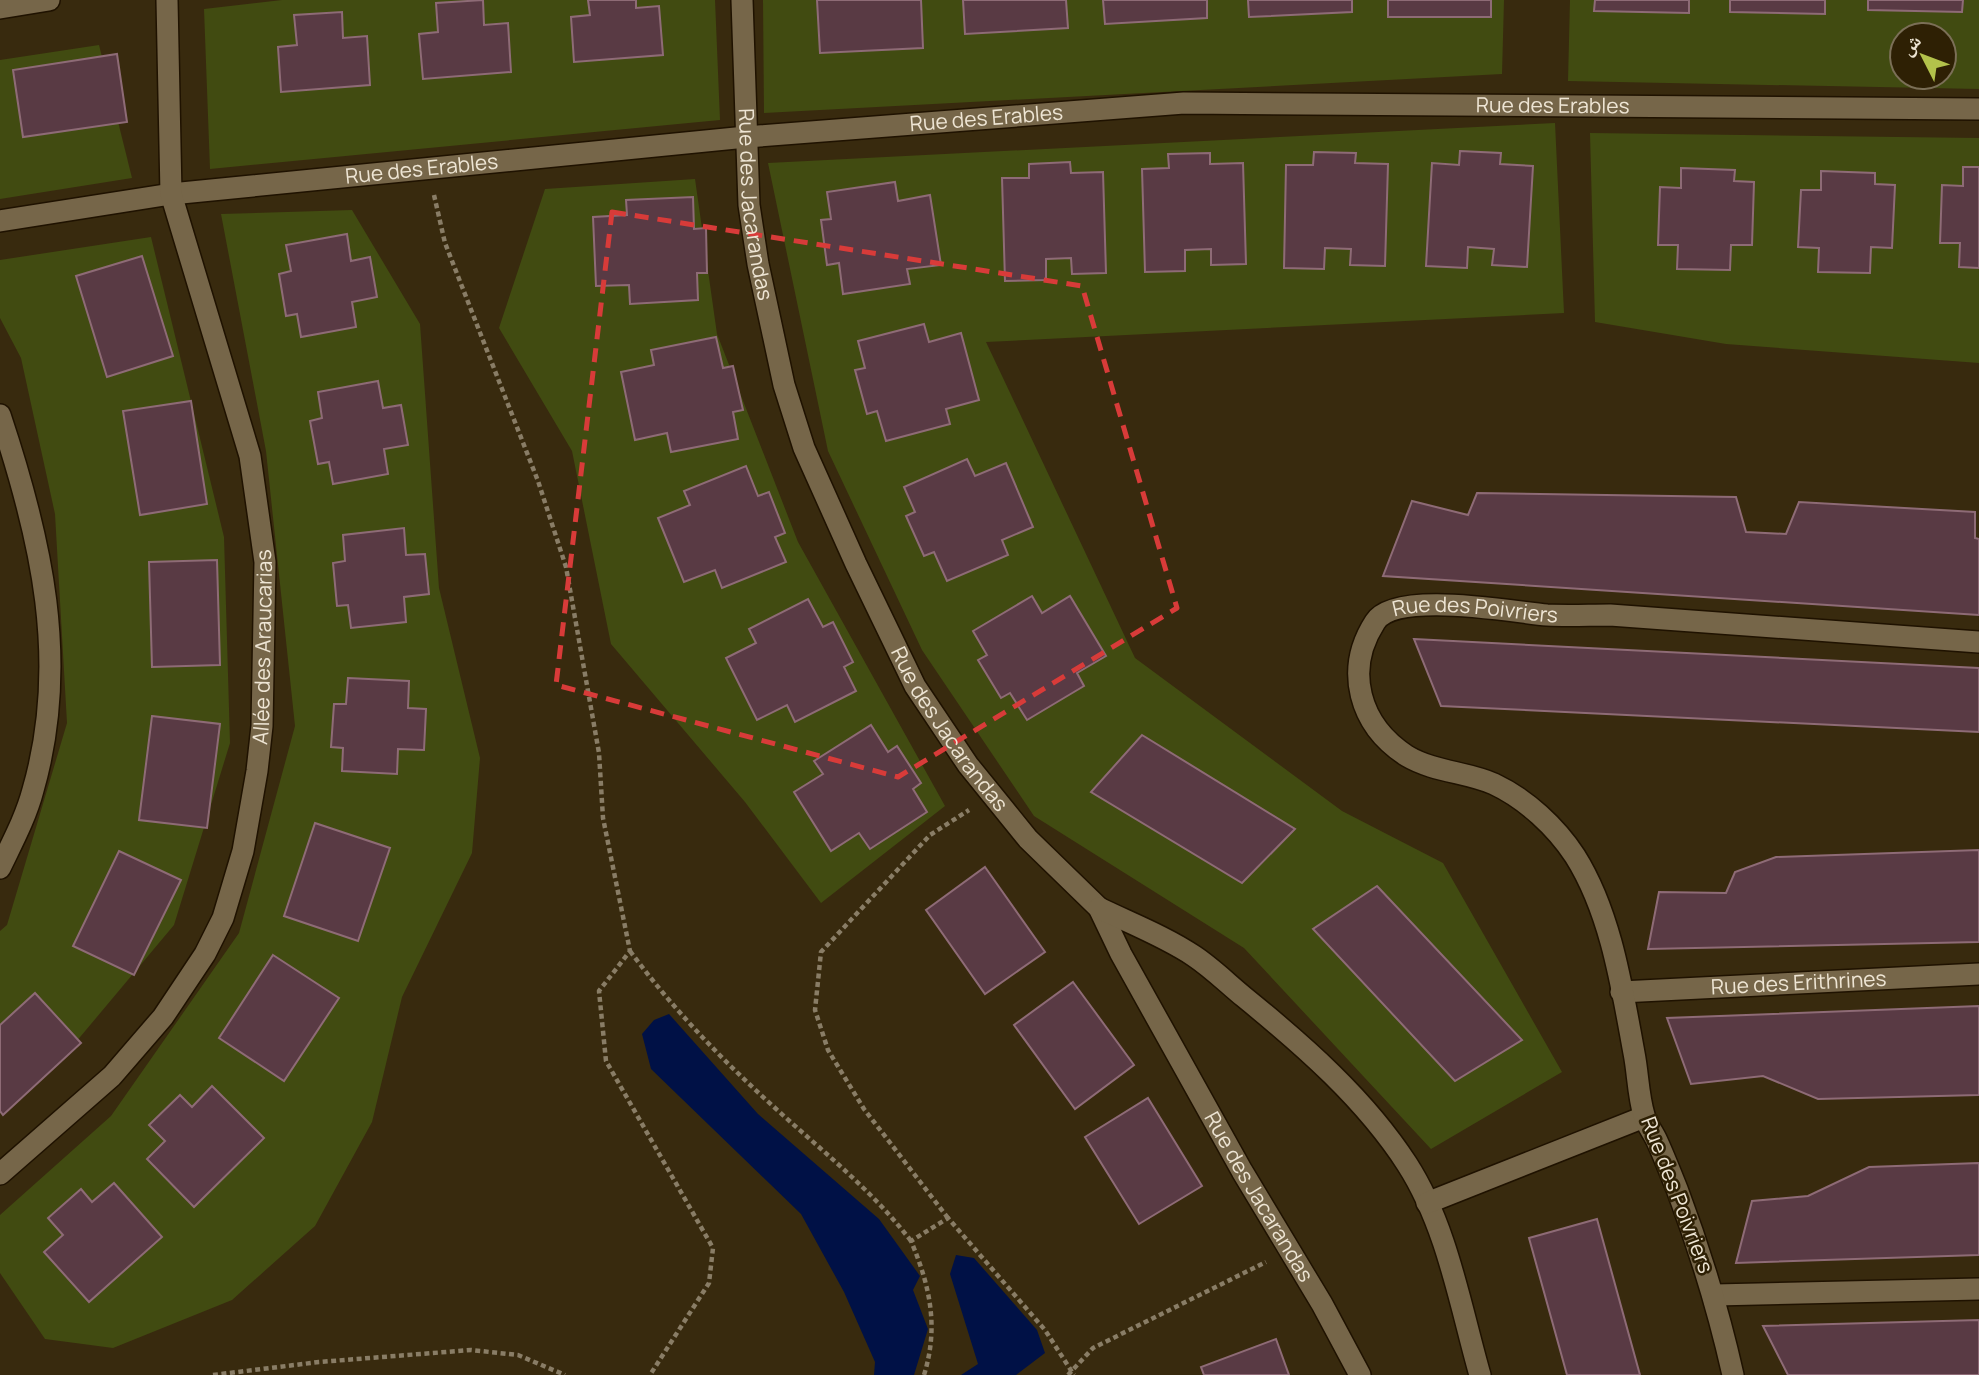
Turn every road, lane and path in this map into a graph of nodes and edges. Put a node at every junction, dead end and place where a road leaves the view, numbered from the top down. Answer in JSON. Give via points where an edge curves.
{"nodes":[{"id":1,"x":49,"y":0,"type":"edge"},
{"id":2,"x":167,"y":0,"type":"edge"},
{"id":3,"x":741,"y":0,"type":"edge"},
{"id":4,"x":0,"y":8,"type":"edge"},
{"id":5,"x":1979,"y":109,"type":"edge"},
{"id":6,"x":747,"y":137,"type":"junction"},
{"id":7,"x":428,"y":170,"type":"junction"},
{"id":8,"x":171,"y":194,"type":"junction"},
{"id":9,"x":0,"y":221,"type":"edge"},
{"id":10,"x":0,"y":415,"type":"edge"},
{"id":11,"x":1979,"y":642,"type":"edge"},
{"id":12,"x":992,"y":795,"type":"junction"},
{"id":13,"x":0,"y":868,"type":"edge"},
{"id":14,"x":1099,"y":908,"type":"junction"},
{"id":15,"x":630,"y":951,"type":"junction"},
{"id":16,"x":1979,"y":974,"type":"edge"},
{"id":17,"x":1621,"y":992,"type":"junction"},
{"id":18,"x":1644,"y":1117,"type":"junction"},
{"id":19,"x":0,"y":1174,"type":"edge"},
{"id":20,"x":1427,"y":1203,"type":"junction"},
{"id":21,"x":948,"y":1218,"type":"junction"},
{"id":22,"x":911,"y":1241,"type":"junction"},
{"id":23,"x":1288,"y":1247,"type":"junction"},
{"id":24,"x":1979,"y":1289,"type":"edge"},
{"id":25,"x":1715,"y":1295,"type":"junction"},
{"id":26,"x":1071,"y":1374,"type":"edge"},
{"id":27,"x":213,"y":1375,"type":"edge"},
{"id":28,"x":565,"y":1375,"type":"edge"},
{"id":29,"x":650,"y":1375,"type":"edge"},
{"id":30,"x":924,"y":1375,"type":"edge"},
{"id":31,"x":1360,"y":1375,"type":"edge"},
{"id":32,"x":1480,"y":1375,"type":"edge"},
{"id":33,"x":1732,"y":1375,"type":"edge"}],
"edges":[{"from":1,"to":4,"type":"street"},
{"from":2,"to":8,"type":"street","name":"Allée des Araucarias"},
{"from":3,"to":6,"type":"street","name":"Rue des Jacarandas"},
{"from":5,"to":6,"type":"street","name":"Rue des Erables","via":[[1184,103]]},
{"from":6,"to":7,"type":"street","name":"Rue des Erables"},
{"from":6,"to":12,"type":"street","name":"Rue des Jacarandas","via":[[749,205],[758,264],[784,385],[804,448],[915,686]]},
{"from":7,"to":8,"type":"street","name":"Rue des Erables"},
{"from":7,"to":15,"type":"path","via":[[446,243],[538,481],[566,567],[600,753],[603,818]]},
{"from":8,"to":9,"type":"street","name":"Rue des Erables"},
{"from":8,"to":19,"type":"street","name":"Allée des Araucarias","via":[[250,456],[265,562],[262,726],[243,851],[223,918],[163,1017],[112,1076]]},
{"from":10,"to":13,"type":"street","via":[[28,498],[52,673],[33,790]]},
{"from":11,"to":17,"type":"street","name":"Rue des Poivriers","via":[[1451,606],[1393,609],[1377,618],[1359,662],[1357,686],[1367,710],[1408,756],[1493,784],[1547,822],[1575,856],[1590,889],[1612,943]]},
{"from":12,"to":14,"type":"street","name":"Rue des Jacarandas","via":[[1028,839]]},
{"from":12,"to":21,"type":"path","via":[[930,835],[821,952],[815,1010],[828,1050],[864,1109]]},
{"from":14,"to":20,"type":"street","via":[[1194,955],[1270,1018],[1337,1079],[1407,1164]]},
{"from":14,"to":23,"type":"street","name":"Rue des Jacarandas"},
{"from":15,"to":22,"type":"path","via":[[706,1043],[859,1181]]},
{"from":15,"to":29,"type":"path","via":[[599,991],[606,1061],[713,1248],[709,1283]]},
{"from":16,"to":17,"type":"street","name":"Rue des Erithrines"},
{"from":17,"to":18,"type":"street","name":"Rue des Poivriers"},
{"from":18,"to":20,"type":"street"},
{"from":18,"to":25,"type":"street","name":"Rue des Poivriers","via":[[1671,1175]]},
{"from":20,"to":32,"type":"street","via":[[1456,1285]]},
{"from":21,"to":22,"type":"path"},
{"from":21,"to":26,"type":"path","via":[[1045,1330]]},
{"from":22,"to":30,"type":"path","via":[[932,1310]]},
{"from":23,"to":26,"type":"path","via":[[1253,1270],[1093,1348]]},
{"from":23,"to":31,"type":"street","name":"Rue des Jacarandas"},
{"from":24,"to":25,"type":"street"},
{"from":25,"to":33,"type":"street","name":"Rue des Poivriers"},
{"from":27,"to":28,"type":"path","via":[[471,1350],[518,1355]]}]}
